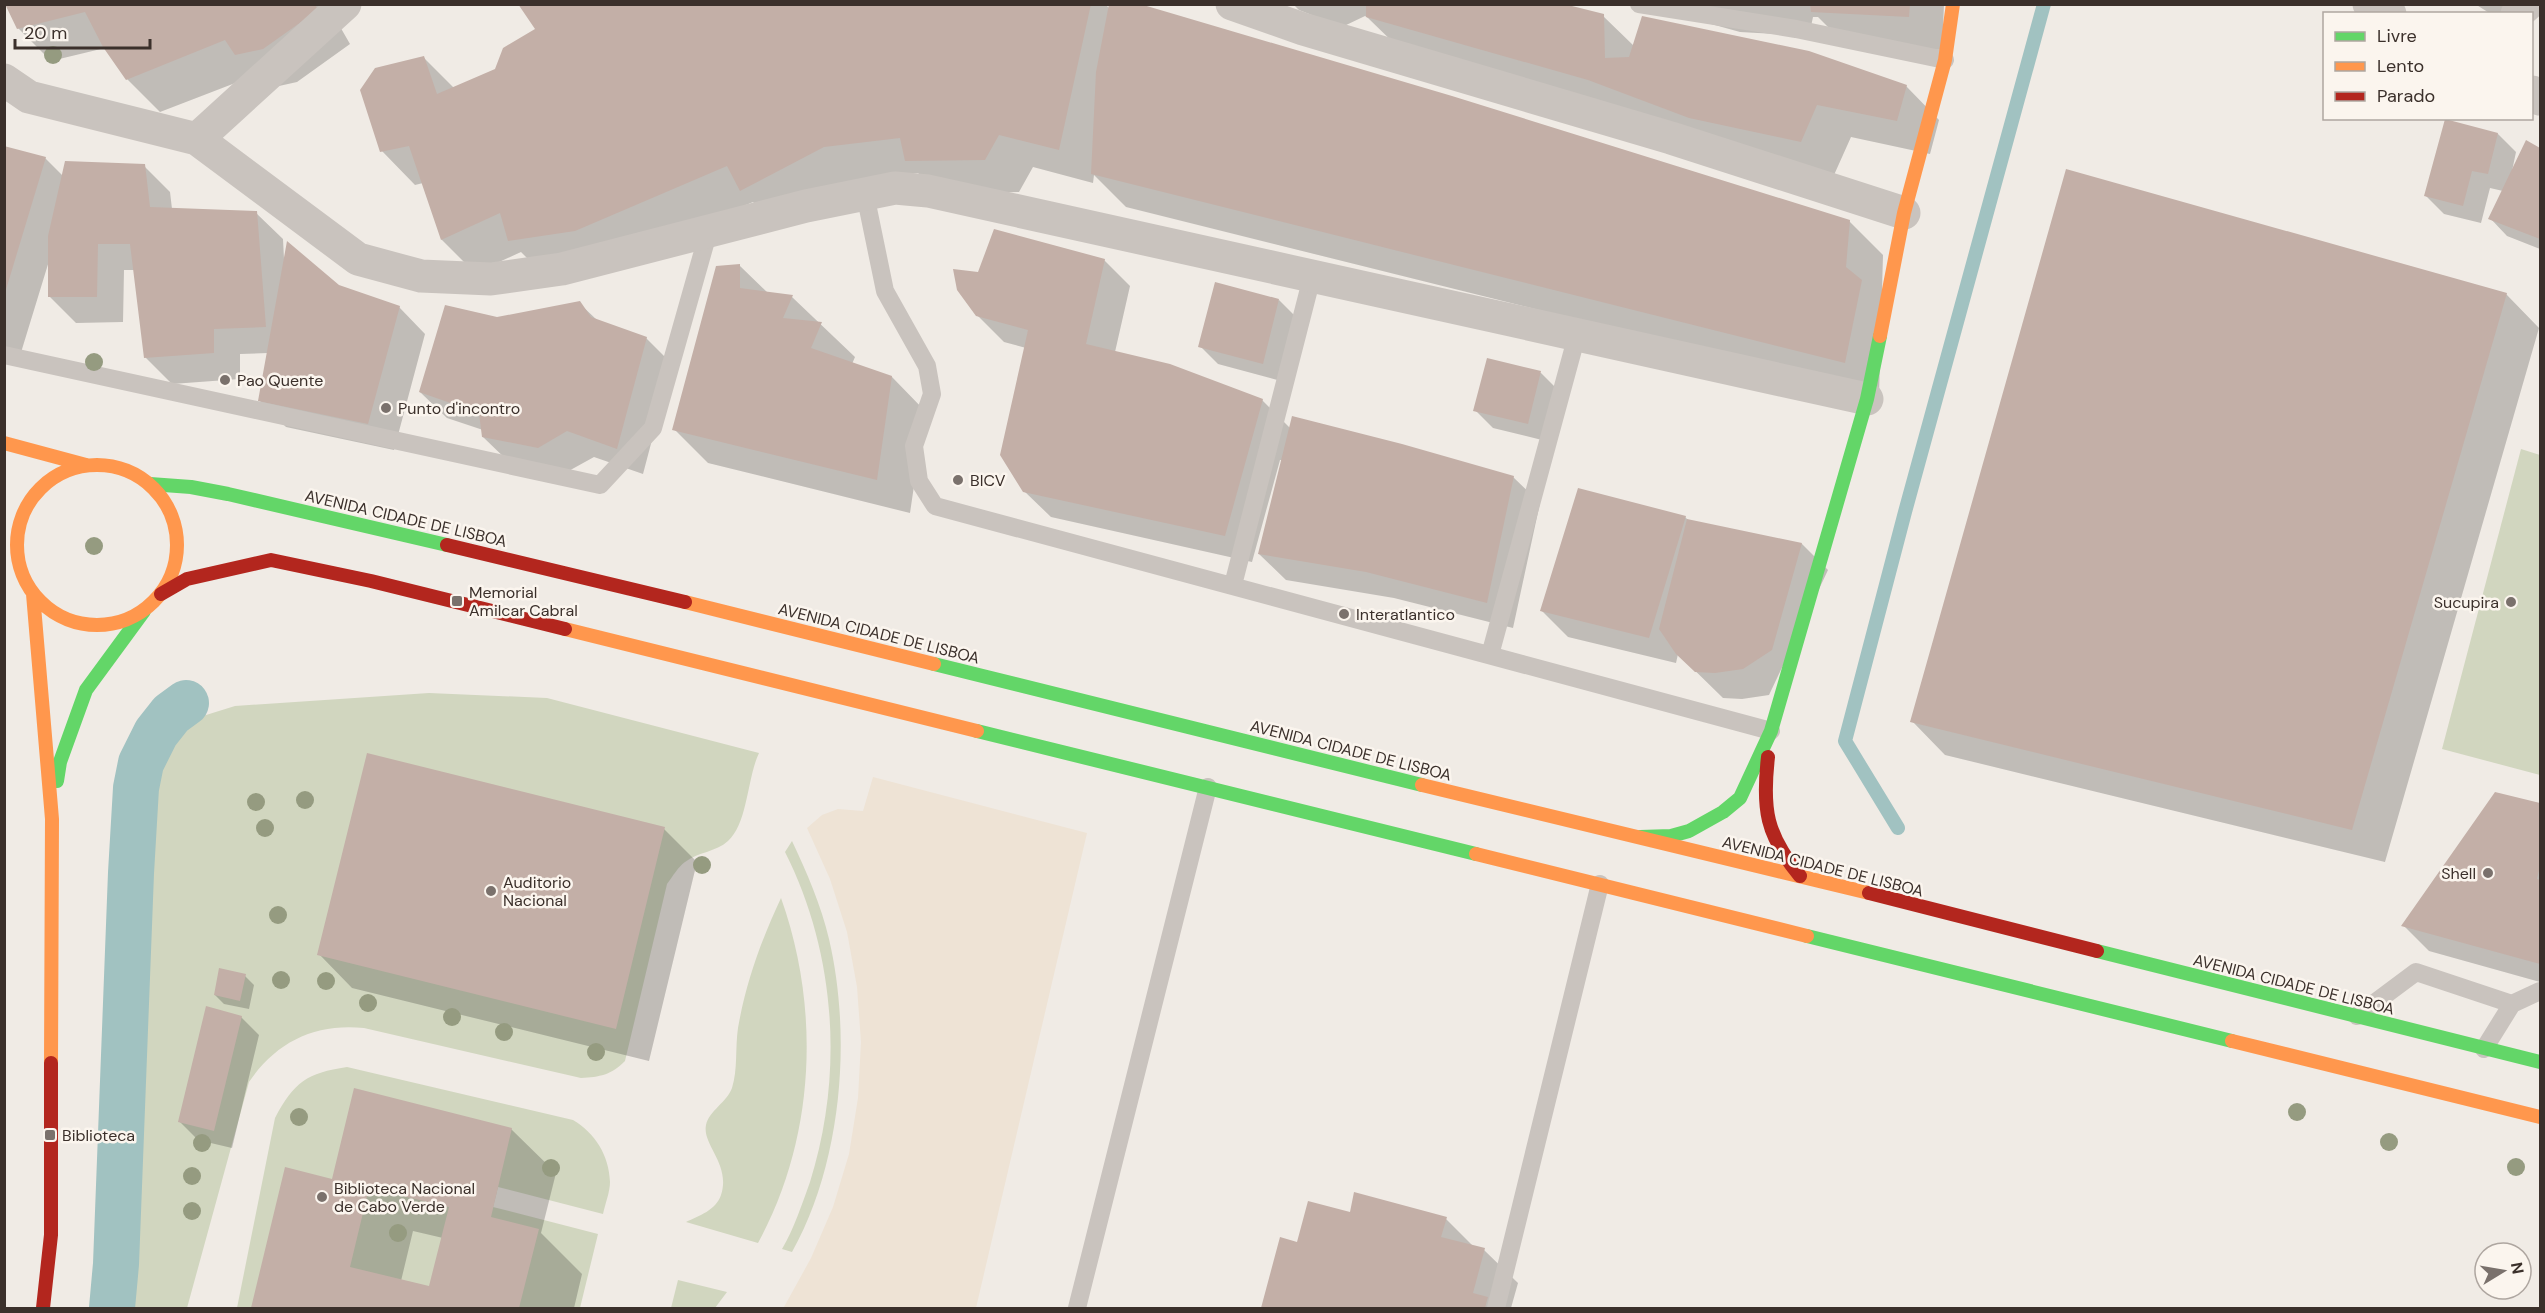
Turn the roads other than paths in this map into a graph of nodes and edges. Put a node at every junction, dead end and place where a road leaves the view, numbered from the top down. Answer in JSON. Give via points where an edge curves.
{"nodes":[{"id":1,"x":345,"y":4,"type":"edge"},
{"id":2,"x":1232,"y":4,"type":"edge"},
{"id":3,"x":1639,"y":4,"type":"edge"},
{"id":4,"x":1953,"y":4,"type":"edge"},
{"id":5,"x":2369,"y":4,"type":"edge"},
{"id":6,"x":2386,"y":12,"type":"edge"},
{"id":7,"x":1945,"y":60,"type":"junction"},
{"id":8,"x":4,"y":80,"type":"edge"},
{"id":9,"x":197,"y":139,"type":"junction"},
{"id":10,"x":865,"y":194,"type":"junction"},
{"id":11,"x":1904,"y":213,"type":"junction"},
{"id":12,"x":709,"y":230,"type":"junction"},
{"id":13,"x":1311,"y":277,"type":"junction"},
{"id":14,"x":1577,"y":335,"type":"junction"},
{"id":15,"x":4,"y":355,"type":"edge"},
{"id":16,"x":1867,"y":399,"type":"junction"},
{"id":17,"x":4,"y":442,"type":"edge"},
{"id":18,"x":86,"y":465,"type":"junction"},
{"id":19,"x":150,"y":484,"type":"junction"},
{"id":20,"x":4,"y":540,"type":"edge"},
{"id":21,"x":17,"y":551,"type":"junction"},
{"id":22,"x":1233,"y":585,"type":"junction"},
{"id":23,"x":33,"y":594,"type":"junction"},
{"id":24,"x":161,"y":594,"type":"junction"},
{"id":25,"x":144,"y":611,"type":"junction"},
{"id":26,"x":1490,"y":655,"type":"junction"},
{"id":27,"x":1771,"y":731,"type":"junction"},
{"id":28,"x":1208,"y":787,"type":"junction"},
{"id":29,"x":52,"y":819,"type":"junction"},
{"id":30,"x":1637,"y":837,"type":"junction"},
{"id":31,"x":1800,"y":876,"type":"junction"},
{"id":32,"x":1600,"y":884,"type":"junction"},
{"id":33,"x":2541,"y":991,"type":"edge"},
{"id":34,"x":2512,"y":1004,"type":"junction"},
{"id":35,"x":2356,"y":1016,"type":"junction"},
{"id":36,"x":2484,"y":1049,"type":"junction"},
{"id":37,"x":2541,"y":1062,"type":"edge"},
{"id":38,"x":2541,"y":1117,"type":"edge"},
{"id":39,"x":44,"y":1308,"type":"edge"},
{"id":40,"x":1077,"y":1308,"type":"edge"},
{"id":41,"x":1496,"y":1308,"type":"edge"}],
"edges":[{"from":1,"to":9,"type":"street"},
{"from":2,"to":11,"type":"street"},
{"from":3,"to":7,"type":"lane","via":[[1796,29]]},
{"from":4,"to":7,"type":"main road"},
{"from":5,"to":6,"type":"street"},
{"from":7,"to":11,"type":"main road"},
{"from":8,"to":9,"type":"street","via":[[29,97]]},
{"from":9,"to":12,"type":"street","via":[[358,259],[421,276],[491,279],[562,269]]},
{"from":10,"to":12,"type":"street"},
{"from":10,"to":13,"type":"street","via":[[894,188],[928,191]]},
{"from":10,"to":22,"type":"lane","via":[[885,291],[927,366],[932,394],[914,446],[919,482],[935,506]]},
{"from":11,"to":16,"type":"main road"},
{"from":12,"to":15,"type":"lane","via":[[653,428],[600,485]]},
{"from":13,"to":14,"type":"street"},
{"from":13,"to":22,"type":"lane"},
{"from":14,"to":16,"type":"street"},
{"from":14,"to":26,"type":"lane"},
{"from":16,"to":27,"type":"main road"},
{"from":17,"to":18,"type":"main road"},
{"from":18,"to":19,"type":"main road","via":[[120,468]]},
{"from":18,"to":21,"type":"main road","via":[[62,472],[38,491],[19,527]]},
{"from":19,"to":24,"type":"main road","via":[[165,502],[175,525],[178,549]]},
{"from":19,"to":30,"type":"main road","name":"AVENIDA CIDADE DE LISBOA","via":[[228,494],[372,526]]},
{"from":20,"to":21,"type":"main road"},
{"from":21,"to":23,"type":"main road","via":[[23,577]]},
{"from":22,"to":26,"type":"lane"},
{"from":23,"to":25,"type":"main road","via":[[51,611],[73,622],[98,626],[122,622]]},
{"from":23,"to":29,"type":"main road"},
{"from":24,"to":25,"type":"main road"},
{"from":24,"to":28,"type":"main road","via":[[187,579],[271,560]]},
{"from":25,"to":29,"type":"main road","via":[[86,690],[60,762]]},
{"from":26,"to":27,"type":"lane"},
{"from":27,"to":30,"type":"main road","via":[[1740,798],[1723,812],[1689,831]]},
{"from":27,"to":31,"type":"main road","via":[[1763,797],[1765,815],[1781,854]]},
{"from":28,"to":32,"type":"main road"},
{"from":28,"to":40,"type":"lane"},
{"from":29,"to":39,"type":"main road","via":[[51,1235]]},
{"from":30,"to":31,"type":"main road","name":"AVENIDA CIDADE DE LISBOA"},
{"from":31,"to":35,"type":"main road","name":"AVENIDA CIDADE DE LISBOA"},
{"from":32,"to":38,"type":"main road"},
{"from":32,"to":41,"type":"lane"},
{"from":33,"to":34,"type":"lane"},
{"from":34,"to":35,"type":"lane","via":[[2416,972]]},
{"from":34,"to":36,"type":"lane"},
{"from":35,"to":36,"type":"main road","name":"AVENIDA CIDADE DE LISBOA"},
{"from":36,"to":37,"type":"main road","name":"AVENIDA CIDADE DE LISBOA"}]}
